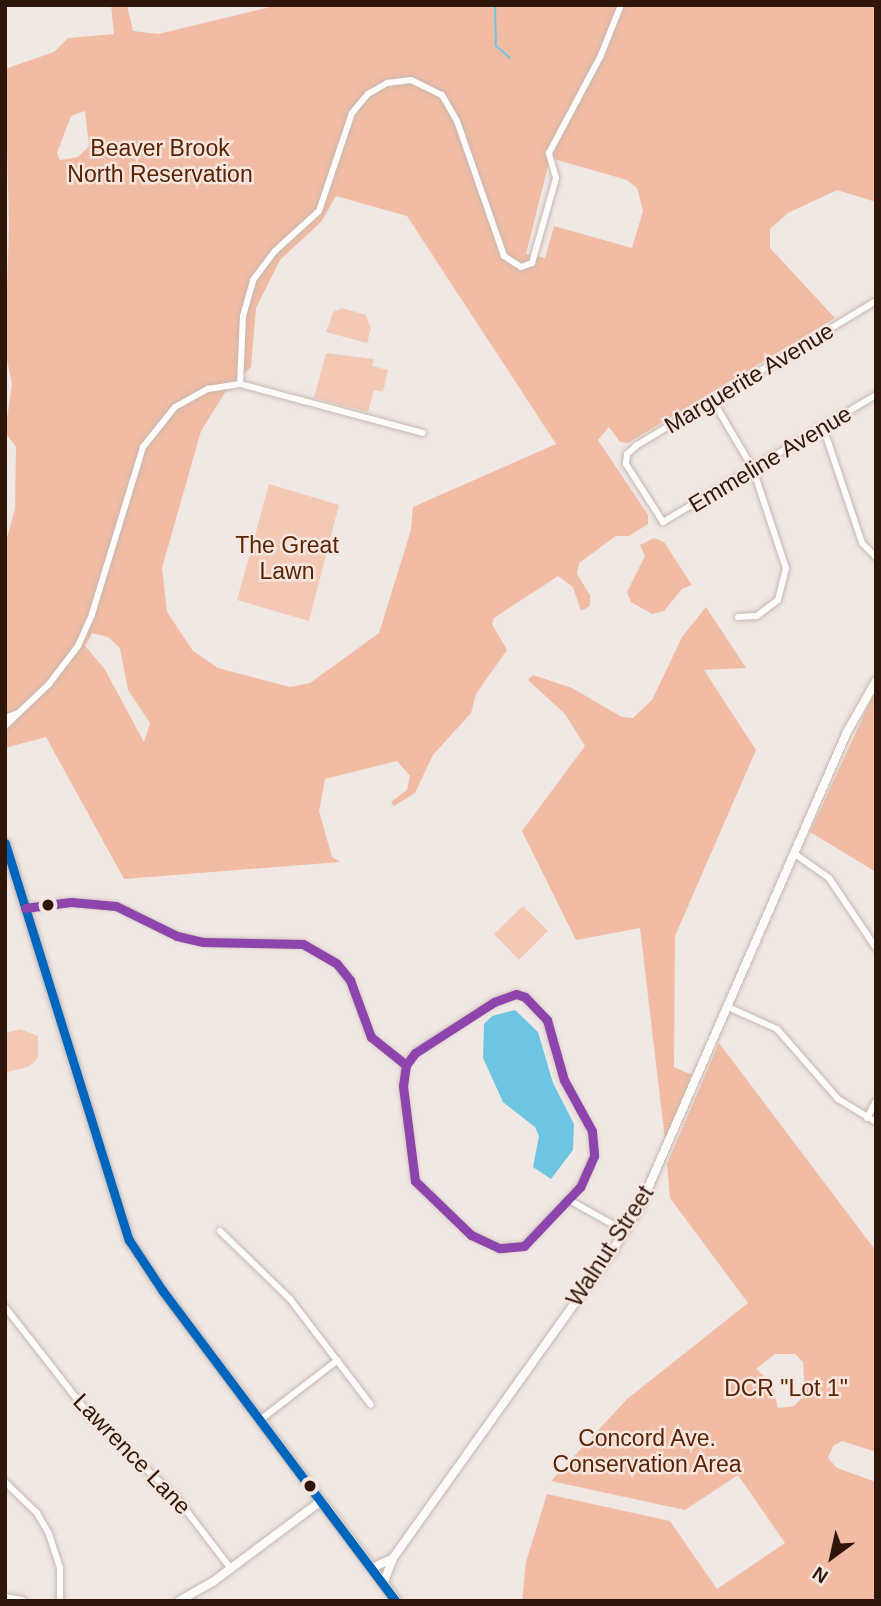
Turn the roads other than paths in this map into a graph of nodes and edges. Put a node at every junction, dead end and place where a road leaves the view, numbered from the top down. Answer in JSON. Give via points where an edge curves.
{"nodes":[{"id":1,"x":621,"y":5,"type":"edge"},
{"id":2,"x":876,"y":301,"type":"edge"},
{"id":3,"x":240,"y":384,"type":"junction"},
{"id":4,"x":876,"y":395,"type":"edge"},
{"id":5,"x":713,"y":401,"type":"junction"},
{"id":6,"x":823,"y":427,"type":"junction"},
{"id":7,"x":423,"y":433,"type":"dead end"},
{"id":8,"x":753,"y":469,"type":"junction"},
{"id":9,"x":663,"y":522,"type":"joint"},
{"id":10,"x":876,"y":557,"type":"edge"},
{"id":11,"x":738,"y":617,"type":"dead end"},
{"id":12,"x":876,"y":681,"type":"edge"},
{"id":13,"x":23,"y":710,"type":"junction"},
{"id":14,"x":5,"y":718,"type":"edge"},
{"id":15,"x":5,"y":726,"type":"edge"},
{"id":16,"x":5,"y":843,"type":"edge"},
{"id":17,"x":795,"y":854,"type":"junction"},
{"id":18,"x":25,"y":908,"type":"junction"},
{"id":19,"x":876,"y":948,"type":"edge"},
{"id":20,"x":728,"y":1007,"type":"junction"},
{"id":21,"x":406,"y":1065,"type":"junction"},
{"id":22,"x":876,"y":1101,"type":"edge"},
{"id":23,"x":867,"y":1118,"type":"junction"},
{"id":24,"x":876,"y":1122,"type":"edge"},
{"id":25,"x":569,"y":1200,"type":"junction"},
{"id":26,"x":220,"y":1231,"type":"dead end"},
{"id":27,"x":625,"y":1231,"type":"junction"},
{"id":28,"x":5,"y":1307,"type":"edge"},
{"id":29,"x":338,"y":1360,"type":"junction"},
{"id":30,"x":371,"y":1405,"type":"dead end"},
{"id":31,"x":260,"y":1420,"type":"junction"},
{"id":32,"x":5,"y":1482,"type":"edge"},
{"id":33,"x":321,"y":1501,"type":"junction"},
{"id":34,"x":393,"y":1558,"type":"junction"},
{"id":35,"x":372,"y":1568,"type":"junction"},
{"id":36,"x":231,"y":1569,"type":"junction"},
{"id":37,"x":383,"y":1584,"type":"junction"},
{"id":38,"x":5,"y":1598,"type":"edge"},
{"id":39,"x":22,"y":1601,"type":"edge"},
{"id":40,"x":60,"y":1601,"type":"edge"},
{"id":41,"x":179,"y":1601,"type":"edge"},
{"id":42,"x":396,"y":1601,"type":"edge"}],
"edges":[{"from":1,"to":3,"type":"street","via":[[601,55],[549,153],[556,178],[532,263],[522,267],[504,256],[451,107],[442,95],[411,80],[377,88],[352,113],[319,211],[275,251],[253,279],[243,316]]},
{"from":2,"to":5,"type":"street","name":"Marguerite Avenue"},
{"from":3,"to":7,"type":"street"},
{"from":3,"to":13,"type":"street","via":[[192,396],[158,425],[143,447],[86,631],[59,673]]},
{"from":4,"to":6,"type":"street","name":"Emmeline Avenue"},
{"from":5,"to":8,"type":"street"},
{"from":5,"to":9,"type":"street","name":"Marguerite Avenue","via":[[631,450],[625,459]]},
{"from":6,"to":8,"type":"street","name":"Emmeline Avenue"},
{"from":6,"to":10,"type":"street","via":[[862,543]]},
{"from":8,"to":9,"type":"street","name":"Emmeline Avenue"},
{"from":8,"to":11,"type":"street","via":[[781,546],[786,577],[778,600],[767,610],[749,618]]},
{"from":12,"to":17,"type":"street","name":"Walnut Street","via":[[850,724]]},
{"from":13,"to":14,"type":"street"},
{"from":13,"to":15,"type":"street"},
{"from":16,"to":18,"type":"main road"},
{"from":17,"to":19,"type":"street","via":[[829,878]]},
{"from":17,"to":20,"type":"street","name":"Walnut Street"},
{"from":18,"to":21,"type":"street","via":[[71,902],[116,906],[177,936],[204,942],[303,944],[337,964],[350,980],[371,1037]]},
{"from":18,"to":31,"type":"main road","via":[[129,1240]]},
{"from":20,"to":23,"type":"street","via":[[777,1029],[829,1090]]},
{"from":20,"to":27,"type":"street","name":"Walnut Street","via":[[651,1185]]},
{"from":21,"to":25,"type":"street","via":[[403,1086],[415,1181],[454,1221],[484,1242],[509,1249],[535,1238]]},
{"from":21,"to":25,"type":"street","via":[[415,1053],[506,996],[516,994],[540,1008],[564,1080],[592,1131],[594,1156],[589,1173]]},
{"from":22,"to":23,"type":"street"},
{"from":23,"to":24,"type":"street"},
{"from":25,"to":27,"type":"street"},
{"from":26,"to":29,"type":"street","via":[[290,1299]]},
{"from":27,"to":34,"type":"street","name":"Walnut Street"},
{"from":28,"to":36,"type":"street","name":"Lawrence Lane","via":[[91,1417],[176,1497]]},
{"from":29,"to":30,"type":"street"},
{"from":29,"to":31,"type":"street"},
{"from":31,"to":33,"type":"main road"},
{"from":32,"to":40,"type":"street","via":[[37,1514],[49,1534],[60,1568]]},
{"from":33,"to":35,"type":"main road"},
{"from":33,"to":36,"type":"street"},
{"from":34,"to":35,"type":"street","name":"Walnut Street"},
{"from":34,"to":37,"type":"street","name":"Walnut Street"},
{"from":35,"to":37,"type":"main road"},
{"from":36,"to":41,"type":"street"},
{"from":37,"to":42,"type":"main road"},
{"from":38,"to":39,"type":"street"}]}
